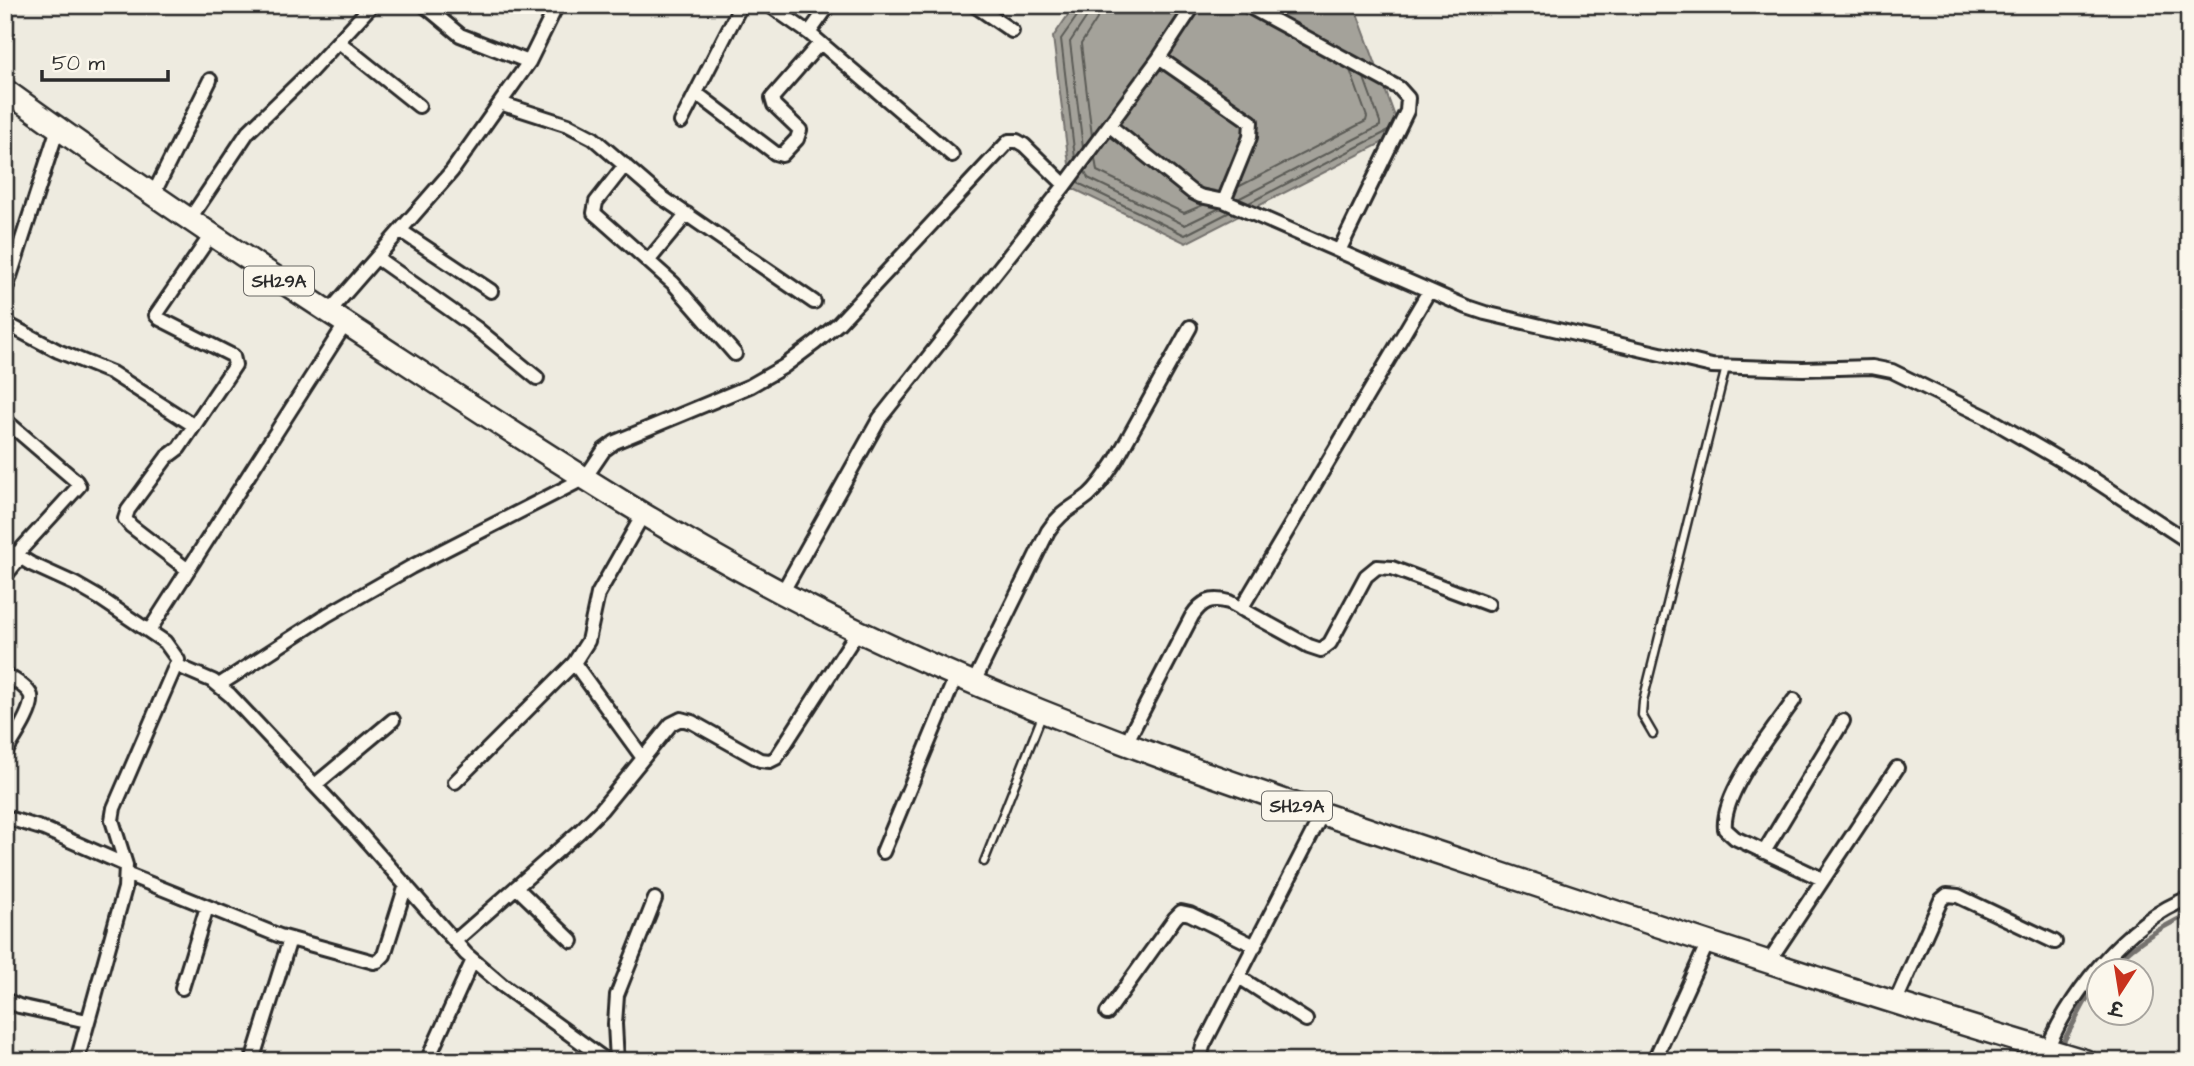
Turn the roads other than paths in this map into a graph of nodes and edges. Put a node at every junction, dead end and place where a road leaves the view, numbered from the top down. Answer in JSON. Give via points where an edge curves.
{"nodes":[{"id":1,"x":372,"y":5,"type":"edge"},
{"id":2,"x":424,"y":5,"type":"edge"},
{"id":3,"x":557,"y":5,"type":"edge"},
{"id":4,"x":741,"y":5,"type":"edge"},
{"id":5,"x":769,"y":5,"type":"edge"},
{"id":6,"x":829,"y":5,"type":"edge"},
{"id":7,"x":974,"y":5,"type":"edge"},
{"id":8,"x":1194,"y":5,"type":"edge"},
{"id":9,"x":1246,"y":5,"type":"edge"},
{"id":10,"x":1012,"y":31,"type":"dead end"},
{"id":11,"x":808,"y":33,"type":"junction"},
{"id":12,"x":339,"y":43,"type":"junction"},
{"id":13,"x":820,"y":43,"type":"junction"},
{"id":14,"x":1159,"y":58,"type":"junction"},
{"id":15,"x":528,"y":62,"type":"junction"},
{"id":16,"x":210,"y":80,"type":"dead end"},
{"id":17,"x":5,"y":90,"type":"edge"},
{"id":18,"x":696,"y":93,"type":"junction"},
{"id":19,"x":500,"y":103,"type":"junction"},
{"id":20,"x":419,"y":106,"type":"dead end"},
{"id":21,"x":681,"y":122,"type":"dead end"},
{"id":22,"x":1110,"y":126,"type":"junction"},
{"id":23,"x":58,"y":128,"type":"junction"},
{"id":24,"x":952,"y":155,"type":"dead end"},
{"id":25,"x":625,"y":165,"type":"junction"},
{"id":26,"x":1065,"y":185,"type":"junction"},
{"id":27,"x":153,"y":195,"type":"junction"},
{"id":28,"x":1224,"y":201,"type":"junction"},
{"id":29,"x":687,"y":214,"type":"junction"},
{"id":30,"x":189,"y":220,"type":"junction"},
{"id":31,"x":401,"y":230,"type":"junction"},
{"id":32,"x":211,"y":235,"type":"junction"},
{"id":33,"x":1339,"y":251,"type":"junction"},
{"id":34,"x":377,"y":258,"type":"junction"},
{"id":35,"x":649,"y":260,"type":"junction"},
{"id":36,"x":491,"y":291,"type":"dead end"},
{"id":37,"x":1429,"y":291,"type":"junction"},
{"id":38,"x":5,"y":292,"type":"edge"},
{"id":39,"x":814,"y":302,"type":"dead end"},
{"id":40,"x":337,"y":318,"type":"junction"},
{"id":41,"x":5,"y":323,"type":"edge"},
{"id":42,"x":1190,"y":327,"type":"dead end"},
{"id":43,"x":735,"y":355,"type":"dead end"},
{"id":44,"x":1726,"y":367,"type":"junction"},
{"id":45,"x":537,"y":378,"type":"dead end"},
{"id":46,"x":5,"y":420,"type":"edge"},
{"id":47,"x":193,"y":425,"type":"junction"},
{"id":48,"x":574,"y":471,"type":"junction"},
{"id":49,"x":644,"y":513,"type":"junction"},
{"id":50,"x":2189,"y":542,"type":"edge"},
{"id":51,"x":13,"y":554,"type":"edge"},
{"id":52,"x":188,"y":570,"type":"junction"},
{"id":53,"x":5,"y":576,"type":"edge"},
{"id":54,"x":782,"y":593,"type":"junction"},
{"id":55,"x":1488,"y":604,"type":"dead end"},
{"id":56,"x":1241,"y":609,"type":"junction"},
{"id":57,"x":149,"y":631,"type":"junction"},
{"id":58,"x":858,"y":631,"type":"junction"},
{"id":59,"x":177,"y":661,"type":"junction"},
{"id":60,"x":574,"y":663,"type":"junction"},
{"id":61,"x":5,"y":674,"type":"edge"},
{"id":62,"x":965,"y":680,"type":"junction"},
{"id":63,"x":219,"y":685,"type":"junction"},
{"id":64,"x":1794,"y":701,"type":"dead end"},
{"id":65,"x":1044,"y":711,"type":"junction"},
{"id":66,"x":393,"y":720,"type":"dead end"},
{"id":67,"x":1843,"y":721,"type":"dead end"},
{"id":68,"x":1653,"y":734,"type":"dead end"},
{"id":69,"x":1126,"y":743,"type":"junction"},
{"id":70,"x":5,"y":753,"type":"edge"},
{"id":71,"x":643,"y":758,"type":"junction"},
{"id":72,"x":1897,"y":768,"type":"dead end"},
{"id":73,"x":455,"y":782,"type":"dead end"},
{"id":74,"x":315,"y":785,"type":"junction"},
{"id":75,"x":1322,"y":814,"type":"junction"},
{"id":76,"x":5,"y":817,"type":"edge"},
{"id":77,"x":883,"y":852,"type":"dead end"},
{"id":78,"x":1764,"y":852,"type":"junction"},
{"id":79,"x":985,"y":862,"type":"dead end"},
{"id":80,"x":126,"y":870,"type":"junction"},
{"id":81,"x":1822,"y":879,"type":"junction"},
{"id":82,"x":406,"y":885,"type":"junction"},
{"id":83,"x":517,"y":888,"type":"junction"},
{"id":84,"x":2189,"y":898,"type":"edge"},
{"id":85,"x":655,"y":899,"type":"dead end"},
{"id":86,"x":207,"y":907,"type":"junction"},
{"id":87,"x":290,"y":939,"type":"junction"},
{"id":88,"x":455,"y":941,"type":"junction"},
{"id":89,"x":572,"y":941,"type":"dead end"},
{"id":90,"x":1708,"y":942,"type":"junction"},
{"id":91,"x":2055,"y":942,"type":"dead end"},
{"id":92,"x":1255,"y":946,"type":"junction"},
{"id":93,"x":472,"y":960,"type":"junction"},
{"id":94,"x":1769,"y":961,"type":"junction"},
{"id":95,"x":1239,"y":977,"type":"junction"},
{"id":96,"x":183,"y":988,"type":"dead end"},
{"id":97,"x":5,"y":1000,"type":"edge"},
{"id":98,"x":1895,"y":1003,"type":"junction"},
{"id":99,"x":1107,"y":1013,"type":"dead end"},
{"id":100,"x":1306,"y":1020,"type":"dead end"},
{"id":101,"x":87,"y":1021,"type":"junction"},
{"id":102,"x":2059,"y":1056,"type":"edge"},
{"id":103,"x":77,"y":1061,"type":"edge"},
{"id":104,"x":252,"y":1061,"type":"edge"},
{"id":105,"x":427,"y":1061,"type":"edge"},
{"id":106,"x":607,"y":1061,"type":"edge"},
{"id":107,"x":617,"y":1061,"type":"edge"},
{"id":108,"x":1203,"y":1061,"type":"edge"},
{"id":109,"x":1654,"y":1061,"type":"edge"}],
"edges":[{"from":1,"to":12,"type":"street"},
{"from":2,"to":15,"type":"street","via":[[460,35]]},
{"from":3,"to":15,"type":"street"},
{"from":4,"to":18,"type":"street"},
{"from":5,"to":11,"type":"street"},
{"from":6,"to":11,"type":"street"},
{"from":7,"to":10,"type":"street"},
{"from":8,"to":14,"type":"street"},
{"from":9,"to":33,"type":"street","via":[[1399,88],[1408,99]]},
{"from":11,"to":13,"type":"street"},
{"from":12,"to":20,"type":"street"},
{"from":12,"to":30,"type":"street","via":[[248,132]]},
{"from":13,"to":18,"type":"street","via":[[772,98],[800,130],[782,155]]},
{"from":13,"to":24,"type":"street"},
{"from":14,"to":22,"type":"street"},
{"from":14,"to":28,"type":"street","via":[[1251,122],[1250,137]]},
{"from":15,"to":19,"type":"street"},
{"from":16,"to":27,"type":"street"},
{"from":17,"to":23,"type":"main road","number":"SH29A"},
{"from":18,"to":21,"type":"street"},
{"from":19,"to":25,"type":"street","via":[[574,128]]},
{"from":19,"to":31,"type":"street","via":[[452,171]]},
{"from":22,"to":26,"type":"street"},
{"from":22,"to":28,"type":"street","via":[[1192,192]]},
{"from":23,"to":27,"type":"main road","number":"SH29A"},
{"from":23,"to":38,"type":"street"},
{"from":25,"to":29,"type":"street"},
{"from":25,"to":35,"type":"street","via":[[594,210]]},
{"from":26,"to":48,"type":"street","via":[[1024,145],[1009,141],[815,343],[750,386],[615,442]]},
{"from":26,"to":54,"type":"street","via":[[880,418]]},
{"from":27,"to":30,"type":"main road","number":"SH29A"},
{"from":28,"to":33,"type":"street"},
{"from":29,"to":35,"type":"street"},
{"from":29,"to":39,"type":"street"},
{"from":30,"to":32,"type":"main road","number":"SH29A"},
{"from":31,"to":34,"type":"street"},
{"from":31,"to":36,"type":"street"},
{"from":32,"to":40,"type":"main road","number":"SH29A"},
{"from":32,"to":47,"type":"street","via":[[156,315],[235,359]]},
{"from":33,"to":37,"type":"street"},
{"from":34,"to":40,"type":"street"},
{"from":34,"to":45,"type":"street"},
{"from":35,"to":43,"type":"street"},
{"from":37,"to":44,"type":"street","via":[[1513,321]]},
{"from":37,"to":56,"type":"street"},
{"from":40,"to":48,"type":"main road","number":"SH29A"},
{"from":40,"to":52,"type":"street"},
{"from":41,"to":47,"type":"street","via":[[112,373]]},
{"from":42,"to":62,"type":"street","via":[[1102,481],[1059,516],[1048,531]]},
{"from":44,"to":50,"type":"street","via":[[1872,367],[1892,371],[1988,418]]},
{"from":44,"to":68,"type":"lane","via":[[1643,701],[1642,715]]},
{"from":46,"to":51,"type":"street","via":[[79,486]]},
{"from":47,"to":52,"type":"street","via":[[125,519]]},
{"from":48,"to":49,"type":"main road","number":"SH29A"},
{"from":48,"to":63,"type":"street","via":[[327,615]]},
{"from":49,"to":54,"type":"main road","number":"SH29A"},
{"from":49,"to":60,"type":"street","via":[[598,594],[588,641]]},
{"from":51,"to":53,"type":"street"},
{"from":51,"to":57,"type":"street","via":[[75,584]]},
{"from":52,"to":57,"type":"street"},
{"from":54,"to":58,"type":"main road","number":"SH29A"},
{"from":55,"to":56,"type":"street","via":[[1377,567],[1366,576],[1330,643],[1321,650]]},
{"from":56,"to":69,"type":"street","via":[[1219,599],[1198,607]]},
{"from":57,"to":59,"type":"street","via":[[166,642]]},
{"from":58,"to":62,"type":"main road","number":"SH29A"},
{"from":58,"to":71,"type":"street","via":[[773,760],[761,760],[681,719],[671,724]]},
{"from":59,"to":63,"type":"street"},
{"from":59,"to":80,"type":"street","via":[[114,808],[113,825]]},
{"from":60,"to":71,"type":"street"},
{"from":60,"to":73,"type":"street"},
{"from":61,"to":70,"type":"street","via":[[30,694],[29,708]]},
{"from":62,"to":65,"type":"main road","number":"SH29A"},
{"from":62,"to":77,"type":"street"},
{"from":63,"to":74,"type":"street"},
{"from":64,"to":78,"type":"street","via":[[1735,788],[1725,816],[1729,835]]},
{"from":65,"to":69,"type":"main road","number":"SH29A"},
{"from":65,"to":79,"type":"lane"},
{"from":66,"to":74,"type":"street"},
{"from":67,"to":78,"type":"street"},
{"from":69,"to":75,"type":"main road","number":"SH29A"},
{"from":71,"to":83,"type":"street","via":[[586,825]]},
{"from":72,"to":81,"type":"street"},
{"from":74,"to":82,"type":"street"},
{"from":75,"to":90,"type":"main road","number":"SH29A"},
{"from":75,"to":92,"type":"street"},
{"from":76,"to":80,"type":"street","via":[[44,829]]},
{"from":78,"to":81,"type":"street"},
{"from":80,"to":86,"type":"street"},
{"from":80,"to":101,"type":"street","via":[[125,888]]},
{"from":81,"to":94,"type":"street"},
{"from":82,"to":87,"type":"street","via":[[378,961]]},
{"from":82,"to":88,"type":"street"},
{"from":83,"to":88,"type":"street"},
{"from":83,"to":89,"type":"street"},
{"from":84,"to":102,"type":"street","via":[[2141,924],[2086,982]]},
{"from":85,"to":107,"type":"street","via":[[617,995]]},
{"from":86,"to":87,"type":"street"},
{"from":86,"to":96,"type":"street"},
{"from":87,"to":104,"type":"street"},
{"from":88,"to":93,"type":"street"},
{"from":90,"to":94,"type":"main road","number":"SH29A"},
{"from":90,"to":109,"type":"street"},
{"from":91,"to":98,"type":"street","via":[[1947,895]]},
{"from":92,"to":95,"type":"street"},
{"from":92,"to":99,"type":"street","via":[[1181,912]]},
{"from":93,"to":105,"type":"street"},
{"from":93,"to":106,"type":"street"},
{"from":94,"to":98,"type":"main road","number":"SH29A"},
{"from":95,"to":100,"type":"street"},
{"from":95,"to":108,"type":"street","via":[[1203,1046]]},
{"from":97,"to":101,"type":"street"},
{"from":98,"to":102,"type":"main road","number":"SH29A"},
{"from":101,"to":103,"type":"street"}]}
